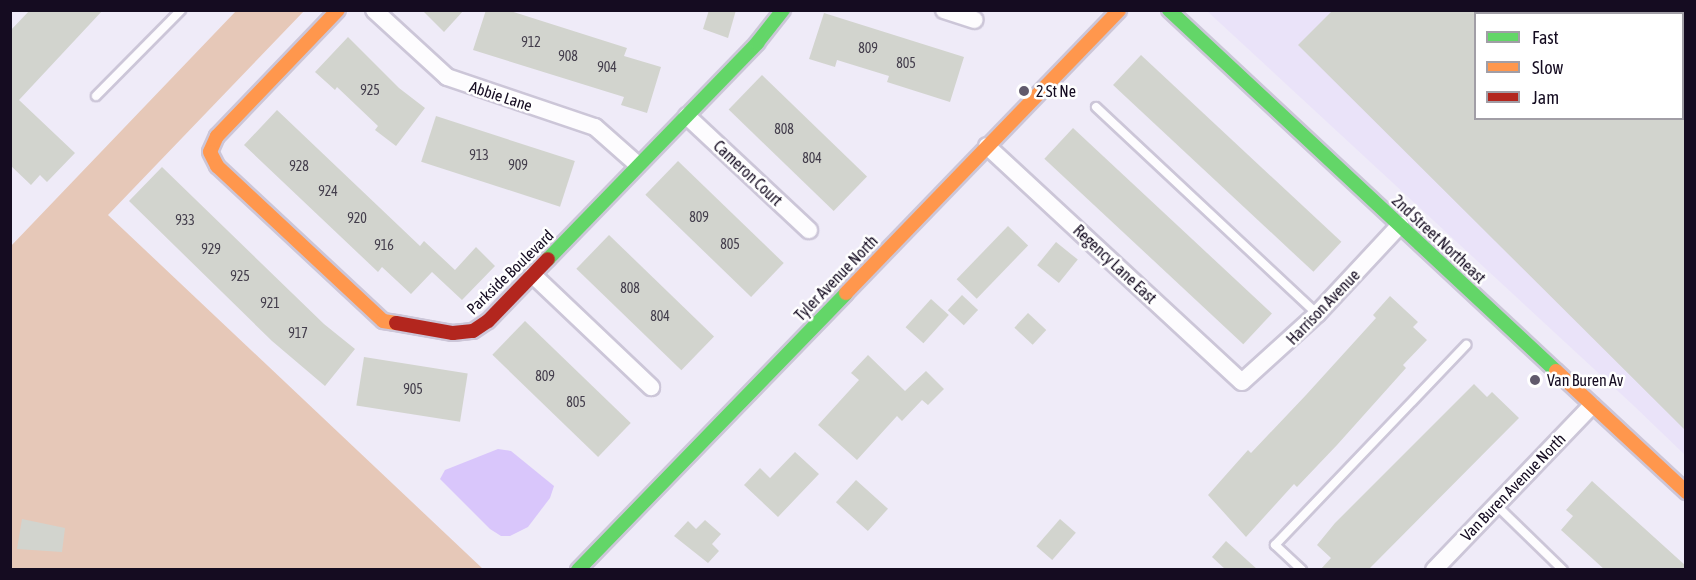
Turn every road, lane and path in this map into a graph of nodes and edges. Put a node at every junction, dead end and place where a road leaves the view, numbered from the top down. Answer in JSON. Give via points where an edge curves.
{"nodes":[{"id":1,"x":181,"y":10,"type":"edge"},
{"id":2,"x":338,"y":10,"type":"edge"},
{"id":3,"x":374,"y":10,"type":"edge"},
{"id":4,"x":783,"y":10,"type":"edge"},
{"id":5,"x":944,"y":10,"type":"edge"},
{"id":6,"x":1119,"y":10,"type":"edge"},
{"id":7,"x":1168,"y":10,"type":"edge"},
{"id":8,"x":974,"y":20,"type":"dead end"},
{"id":9,"x":96,"y":96,"type":"dead end"},
{"id":10,"x":1096,"y":107,"type":"dead end"},
{"id":11,"x":687,"y":116,"type":"junction"},
{"id":12,"x":987,"y":146,"type":"junction"},
{"id":13,"x":638,"y":165,"type":"junction"},
{"id":14,"x":1400,"y":225,"type":"junction"},
{"id":15,"x":809,"y":230,"type":"dead end"},
{"id":16,"x":533,"y":275,"type":"junction"},
{"id":17,"x":1317,"y":314,"type":"junction"},
{"id":18,"x":1466,"y":345,"type":"dead end"},
{"id":19,"x":1242,"y":382,"type":"joint"},
{"id":20,"x":651,"y":387,"type":"dead end"},
{"id":21,"x":1592,"y":405,"type":"junction"},
{"id":22,"x":1686,"y":492,"type":"edge"},
{"id":23,"x":1496,"y":505,"type":"junction"},
{"id":24,"x":578,"y":570,"type":"edge"},
{"id":25,"x":1302,"y":570,"type":"edge"},
{"id":26,"x":1434,"y":570,"type":"edge"},
{"id":27,"x":1563,"y":570,"type":"edge"}],
"edges":[{"from":1,"to":9,"type":"lane"},
{"from":2,"to":16,"type":"street","name":"Parkside Boulevard","via":[[217,136],[210,152],[217,166],[383,321],[453,333],[473,331]]},
{"from":3,"to":13,"type":"street","name":"Abbie Lane","via":[[447,77],[595,127]]},
{"from":4,"to":11,"type":"street","name":"Parkside Boulevard"},
{"from":5,"to":8,"type":"street"},
{"from":6,"to":12,"type":"street","name":"Tyler Avenue North"},
{"from":7,"to":14,"type":"street","name":"2nd Street Northeast"},
{"from":10,"to":17,"type":"lane"},
{"from":11,"to":13,"type":"street","name":"Parkside Boulevard"},
{"from":11,"to":15,"type":"street","name":"Cameron Court"},
{"from":12,"to":19,"type":"street","name":"Regency Lane East"},
{"from":12,"to":24,"type":"street","name":"Tyler Avenue North"},
{"from":13,"to":16,"type":"street","name":"Parkside Boulevard"},
{"from":14,"to":17,"type":"street","name":"Harrison Avenue"},
{"from":14,"to":21,"type":"street","name":"2nd Street Northeast"},
{"from":16,"to":20,"type":"street"},
{"from":17,"to":19,"type":"street","name":"Harrison Avenue"},
{"from":18,"to":25,"type":"lane","via":[[1275,545]]},
{"from":21,"to":22,"type":"street","name":"2nd Street Northeast"},
{"from":21,"to":23,"type":"street","name":"Van Buren Avenue North"},
{"from":23,"to":26,"type":"street","name":"Van Buren Avenue North"},
{"from":23,"to":27,"type":"lane"}]}
